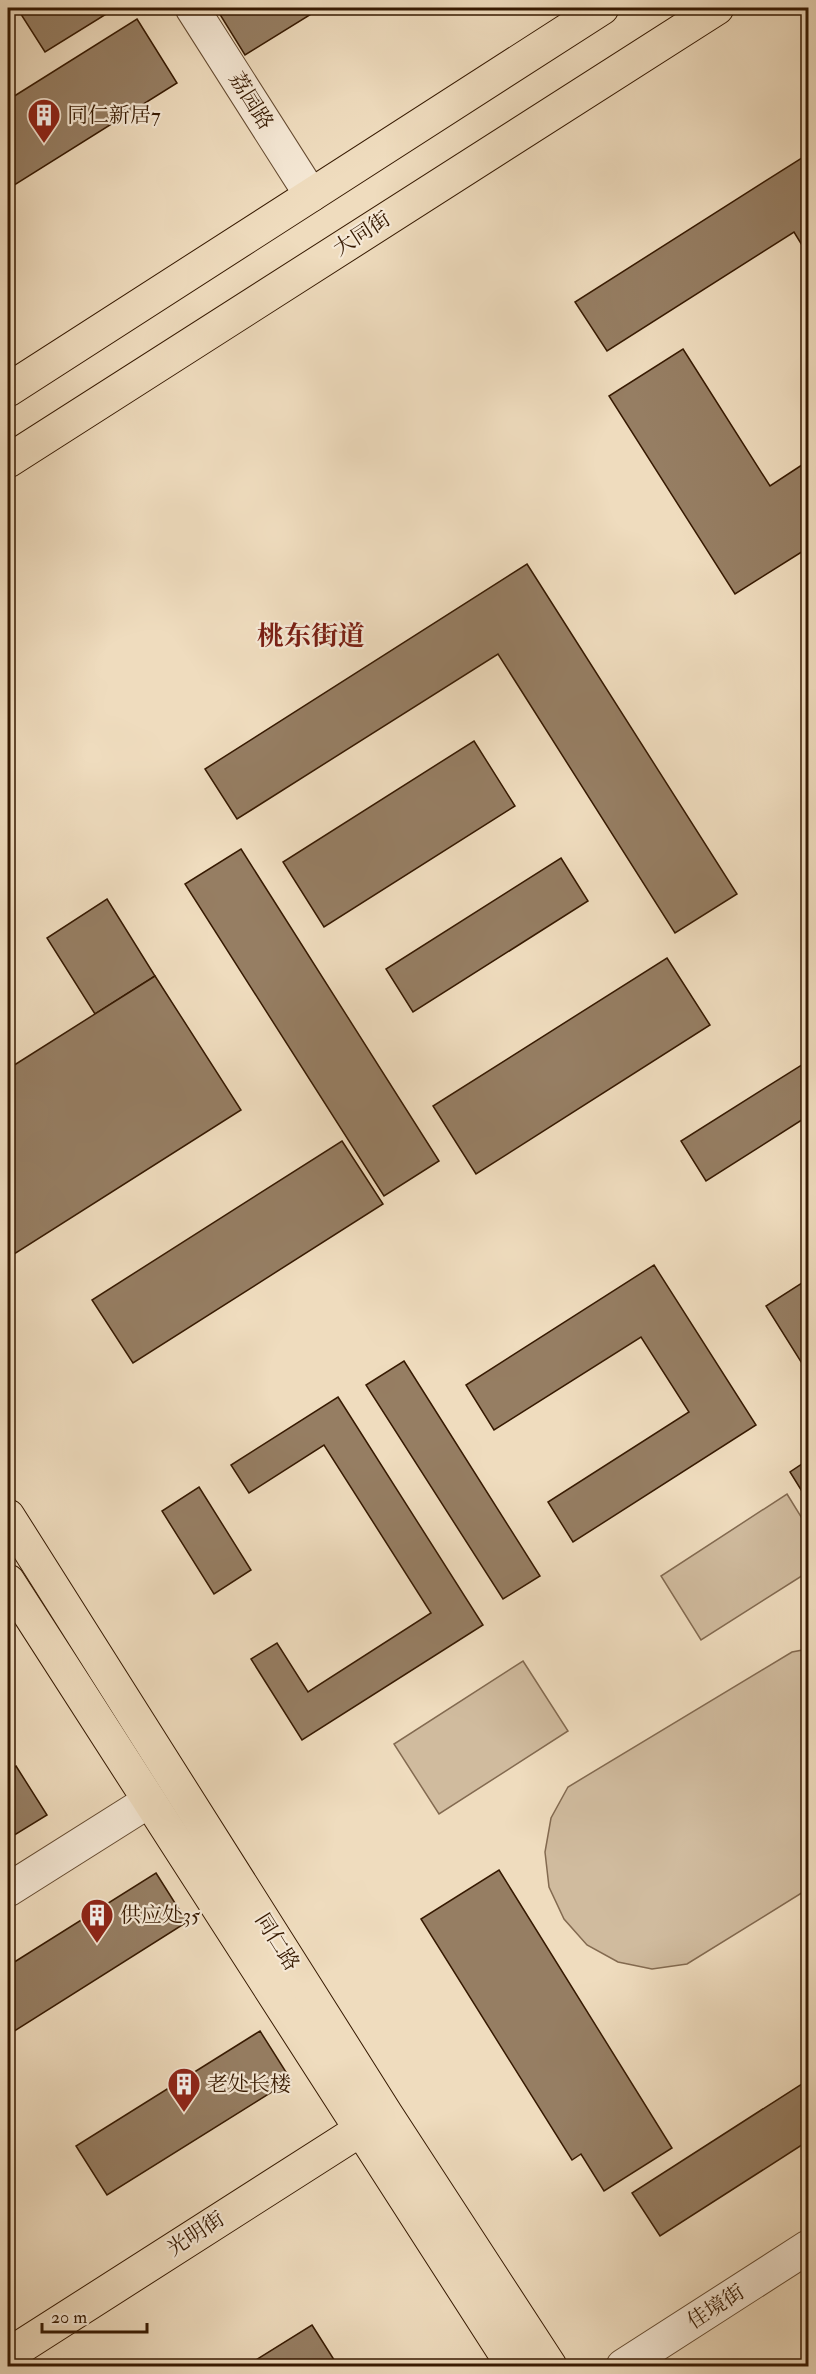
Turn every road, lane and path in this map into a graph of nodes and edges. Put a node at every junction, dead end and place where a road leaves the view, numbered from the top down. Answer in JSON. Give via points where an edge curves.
{"nodes":[{"id":1,"x":192,"y":8,"type":"edge"},
{"id":2,"x":602,"y":8,"type":"edge"},
{"id":3,"x":717,"y":8,"type":"edge"},
{"id":4,"x":311,"y":195,"type":"junction"},
{"id":5,"x":8,"y":390,"type":"edge"},
{"id":6,"x":8,"y":461,"type":"edge"},
{"id":7,"x":8,"y":1516,"type":"edge"},
{"id":8,"x":8,"y":1581,"type":"edge"},
{"id":9,"x":149,"y":1801,"type":"junction"},
{"id":10,"x":8,"y":1890,"type":"edge"},
{"id":11,"x":373,"y":2122,"type":"junction"},
{"id":12,"x":808,"y":2247,"type":"edge"},
{"id":13,"x":8,"y":2355,"type":"edge"},
{"id":14,"x":513,"y":2367,"type":"edge"},
{"id":15,"x":549,"y":2367,"type":"edge"},
{"id":16,"x":623,"y":2367,"type":"edge"}],
"edges":[{"from":1,"to":4,"type":"street","name":"荔园路"},
{"from":2,"to":4,"type":"main road"},
{"from":3,"to":6,"type":"main road","name":"大同街"},
{"from":4,"to":5,"type":"main road"},
{"from":7,"to":11,"type":"main road","name":"同仁路"},
{"from":8,"to":9,"type":"main road","name":"同仁路"},
{"from":9,"to":10,"type":"street"},
{"from":9,"to":11,"type":"main road","name":"同仁路"},
{"from":11,"to":13,"type":"main road","name":"光明街"},
{"from":11,"to":14,"type":"main road","name":"同仁路"},
{"from":11,"to":15,"type":"main road","name":"同仁路"},
{"from":12,"to":16,"type":"street","name":"佳境街"}]}
